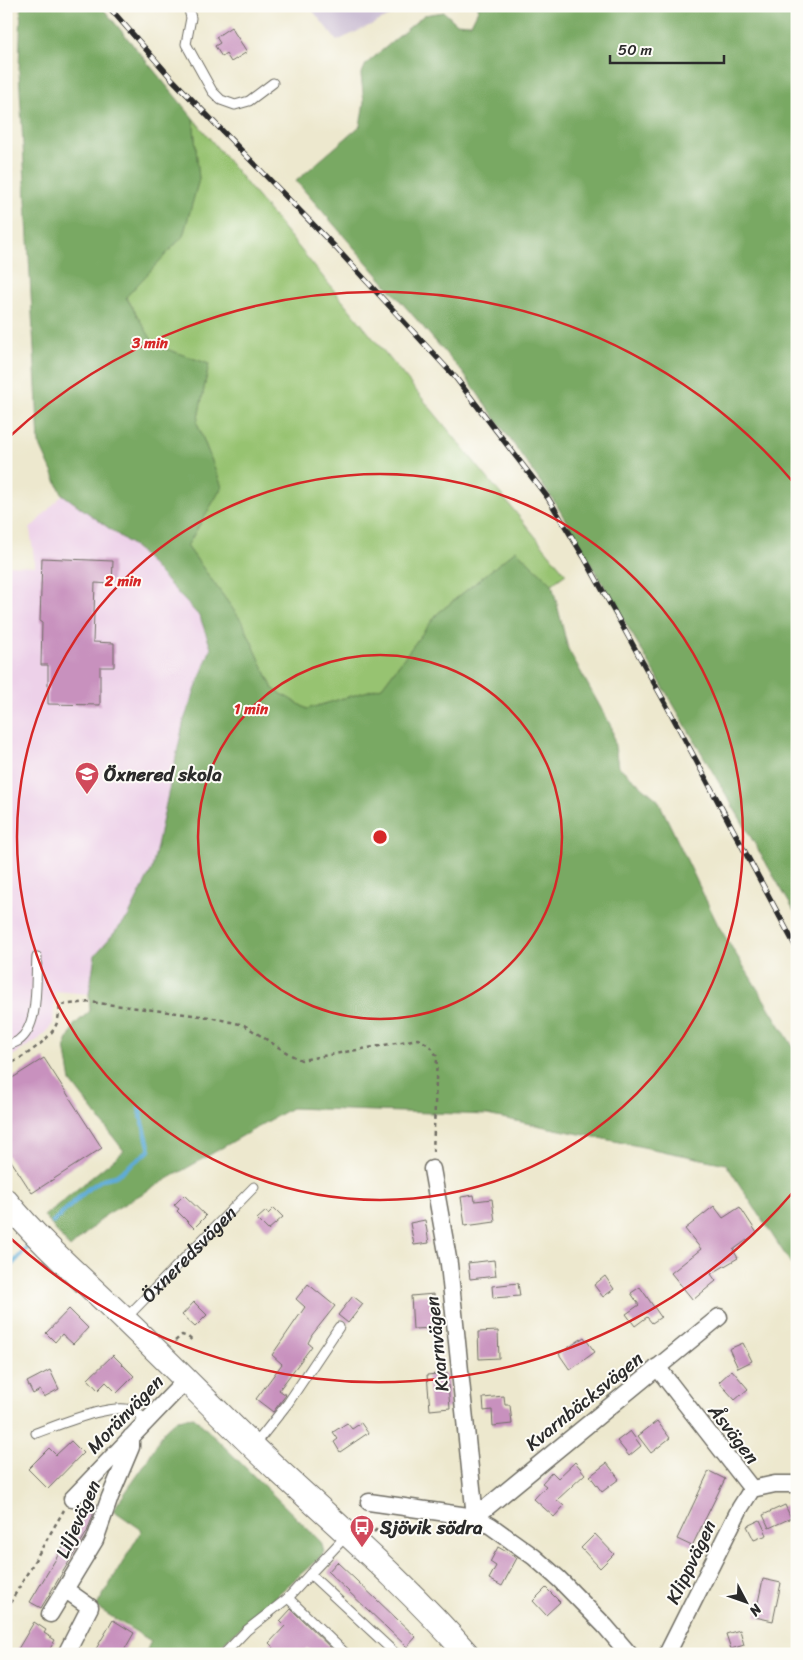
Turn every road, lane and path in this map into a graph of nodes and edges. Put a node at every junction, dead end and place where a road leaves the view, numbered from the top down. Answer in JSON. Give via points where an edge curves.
{"nodes":[{"id":1,"x":188,"y":6,"type":"edge"},
{"id":2,"x":272,"y":83,"type":"dead end"},
{"id":3,"x":37,"y":958,"type":"dead end"},
{"id":4,"x":6,"y":1045,"type":"edge"},
{"id":5,"x":6,"y":1066,"type":"edge"},
{"id":6,"x":432,"y":1169,"type":"joint"},
{"id":7,"x":254,"y":1187,"type":"dead end"},
{"id":8,"x":6,"y":1201,"type":"edge"},
{"id":9,"x":719,"y":1317,"type":"dead end"},
{"id":10,"x":124,"y":1320,"type":"junction"},
{"id":11,"x":339,"y":1327,"type":"dead end"},
{"id":12,"x":175,"y":1341,"type":"dead end"},
{"id":13,"x":194,"y":1342,"type":"dead end"},
{"id":14,"x":657,"y":1367,"type":"junction"},
{"id":15,"x":187,"y":1379,"type":"junction"},
{"id":16,"x":146,"y":1421,"type":"junction"},
{"id":17,"x":36,"y":1434,"type":"dead end"},
{"id":18,"x":131,"y":1436,"type":"junction"},
{"id":19,"x":254,"y":1446,"type":"junction"},
{"id":20,"x":797,"y":1484,"type":"edge"},
{"id":21,"x":752,"y":1489,"type":"junction"},
{"id":22,"x":72,"y":1499,"type":"joint"},
{"id":23,"x":369,"y":1502,"type":"dead end"},
{"id":24,"x":475,"y":1517,"type":"junction"},
{"id":25,"x":348,"y":1534,"type":"junction"},
{"id":26,"x":310,"y":1574,"type":"junction"},
{"id":27,"x":66,"y":1590,"type":"junction"},
{"id":28,"x":288,"y":1598,"type":"junction"},
{"id":29,"x":6,"y":1610,"type":"edge"},
{"id":30,"x":50,"y":1614,"type":"dead end"},
{"id":31,"x":66,"y":1654,"type":"edge"},
{"id":32,"x":224,"y":1654,"type":"edge"},
{"id":33,"x":346,"y":1654,"type":"edge"},
{"id":34,"x":396,"y":1654,"type":"edge"},
{"id":35,"x":467,"y":1654,"type":"edge"},
{"id":36,"x":629,"y":1654,"type":"edge"},
{"id":37,"x":667,"y":1654,"type":"edge"}],
"edges":[{"from":1,"to":2,"type":"lane","via":[[191,18],[186,44],[212,91],[221,100],[235,104],[249,101]]},
{"from":3,"to":4,"type":"lane","via":[[34,1017],[28,1031],[18,1041]]},
{"from":5,"to":6,"type":"path","via":[[49,1035],[57,1024],[60,1005],[90,1002],[209,1017],[244,1025],[301,1060],[418,1039],[429,1045],[437,1056]]},
{"from":6,"to":24,"type":"street","name":"Kvarnvägen","via":[[450,1273]]},
{"from":7,"to":10,"type":"lane","name":"Öxneredsvägen"},
{"from":8,"to":10,"type":"street"},
{"from":9,"to":14,"type":"street","name":"Kvarnbäcksvägen"},
{"from":10,"to":15,"type":"street"},
{"from":11,"to":19,"type":"lane","via":[[288,1403]]},
{"from":12,"to":13,"type":"path","via":[[182,1335]]},
{"from":14,"to":21,"type":"street","name":"Åsvägen"},
{"from":14,"to":24,"type":"street","name":"Kvarnbäcksvägen"},
{"from":15,"to":16,"type":"street","name":"Moränvägen"},
{"from":15,"to":19,"type":"street"},
{"from":16,"to":17,"type":"lane","via":[[133,1410],[113,1409]]},
{"from":16,"to":18,"type":"street","name":"Moränvägen"},
{"from":18,"to":22,"type":"street","name":"Moränvägen"},
{"from":18,"to":27,"type":"street","name":"Liljevägen","via":[[131,1447],[95,1540]]},
{"from":19,"to":25,"type":"street"},
{"from":20,"to":21,"type":"street","name":"Åsvägen"},
{"from":21,"to":37,"type":"street","name":"Klippvägen"},
{"from":22,"to":29,"type":"path"},
{"from":23,"to":24,"type":"street"},
{"from":24,"to":36,"type":"street","via":[[506,1536],[559,1579]]},
{"from":25,"to":26,"type":"lane"},
{"from":25,"to":35,"type":"street"},
{"from":26,"to":28,"type":"lane"},
{"from":26,"to":34,"type":"lane"},
{"from":27,"to":30,"type":"street","name":"Liljevägen"},
{"from":27,"to":31,"type":"street","via":[[90,1608]]},
{"from":28,"to":32,"type":"lane","via":[[247,1630]]},
{"from":28,"to":33,"type":"lane"}]}
